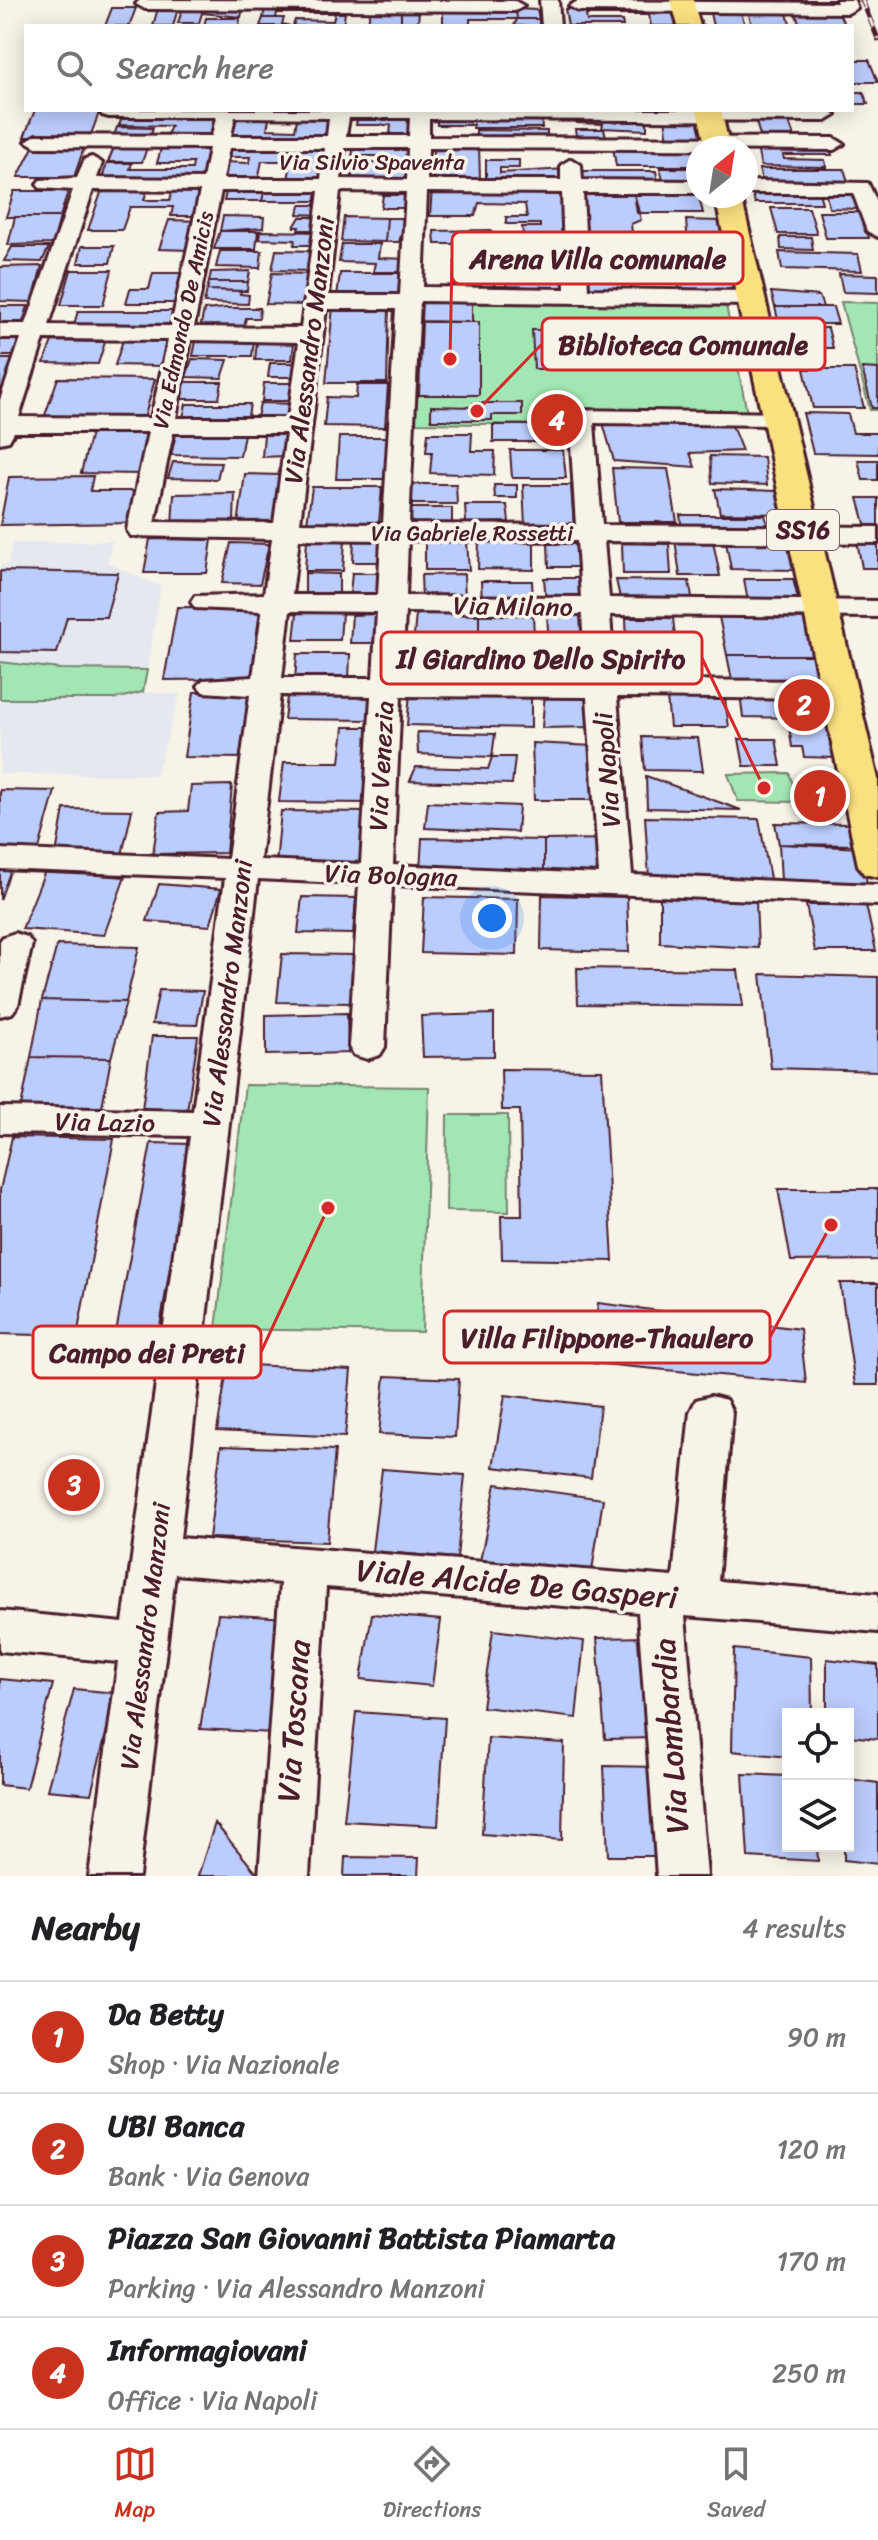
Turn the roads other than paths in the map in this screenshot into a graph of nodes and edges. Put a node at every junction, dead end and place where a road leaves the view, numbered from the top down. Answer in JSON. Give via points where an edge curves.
{"nodes":[{"id":1,"x":549,"y":0,"type":"edge"},
{"id":2,"x":146,"y":2,"type":"edge"},
{"id":3,"x":249,"y":2,"type":"edge"},
{"id":4,"x":353,"y":3,"type":"edge"},
{"id":5,"x":424,"y":3,"type":"edge"},
{"id":6,"x":847,"y":4,"type":"edge"},
{"id":7,"x":515,"y":6,"type":"dead end"},
{"id":8,"x":578,"y":6,"type":"dead end"},
{"id":9,"x":685,"y":11,"type":"edge"},
{"id":10,"x":139,"y":24,"type":"edge"},
{"id":11,"x":244,"y":24,"type":"edge"},
{"id":12,"x":350,"y":24,"type":"edge"},
{"id":13,"x":423,"y":24,"type":"edge"},
{"id":14,"x":551,"y":24,"type":"edge"},
{"id":15,"x":109,"y":112,"type":"edge"},
{"id":16,"x":227,"y":112,"type":"edge"},
{"id":17,"x":340,"y":112,"type":"edge"},
{"id":18,"x":420,"y":112,"type":"edge"},
{"id":19,"x":560,"y":112,"type":"edge"},
{"id":20,"x":709,"y":112,"type":"edge"},
{"id":21,"x":826,"y":115,"type":"dead end"},
{"id":22,"x":715,"y":136,"type":"edge"},
{"id":23,"x":36,"y":141,"type":"dead end"},
{"id":24,"x":99,"y":141,"type":"junction"},
{"id":25,"x":221,"y":142,"type":"junction"},
{"id":26,"x":336,"y":142,"type":"junction"},
{"id":27,"x":418,"y":142,"type":"junction"},
{"id":28,"x":563,"y":143,"type":"junction"},
{"id":29,"x":834,"y":144,"type":"dead end"},
{"id":30,"x":686,"y":145,"type":"edge"},
{"id":31,"x":758,"y":145,"type":"edge"},
{"id":32,"x":47,"y":184,"type":"dead end"},
{"id":33,"x":84,"y":185,"type":"junction"},
{"id":34,"x":212,"y":185,"type":"junction"},
{"id":35,"x":330,"y":186,"type":"junction"},
{"id":36,"x":416,"y":186,"type":"junction"},
{"id":37,"x":574,"y":187,"type":"junction"},
{"id":38,"x":686,"y":187,"type":"edge"},
{"id":39,"x":758,"y":187,"type":"edge"},
{"id":40,"x":731,"y":208,"type":"edge"},
{"id":41,"x":878,"y":231,"type":"edge"},
{"id":42,"x":577,"y":297,"type":"junction"},
{"id":43,"x":410,"y":298,"type":"junction"},
{"id":44,"x":751,"y":298,"type":"junction"},
{"id":45,"x":315,"y":302,"type":"junction"},
{"id":46,"x":0,"y":331,"type":"edge"},
{"id":47,"x":35,"y":331,"type":"junction"},
{"id":48,"x":179,"y":334,"type":"junction"},
{"id":49,"x":311,"y":335,"type":"junction"},
{"id":50,"x":777,"y":418,"type":"junction"},
{"id":51,"x":159,"y":426,"type":"junction"},
{"id":52,"x":299,"y":426,"type":"junction"},
{"id":53,"x":1,"y":428,"type":"edge"},
{"id":54,"x":140,"y":530,"type":"joint"},
{"id":55,"x":286,"y":531,"type":"junction"},
{"id":56,"x":394,"y":532,"type":"junction"},
{"id":57,"x":589,"y":533,"type":"junction"},
{"id":58,"x":804,"y":535,"type":"junction"},
{"id":59,"x":878,"y":535,"type":"edge"},
{"id":60,"x":205,"y":602,"type":"dead end"},
{"id":61,"x":277,"y":603,"type":"junction"},
{"id":62,"x":390,"y":605,"type":"junction"},
{"id":63,"x":595,"y":607,"type":"junction"},
{"id":64,"x":821,"y":609,"type":"junction"},
{"id":65,"x":878,"y":609,"type":"edge"},
{"id":66,"x":213,"y":686,"type":"dead end"},
{"id":67,"x":266,"y":686,"type":"junction"},
{"id":68,"x":385,"y":687,"type":"junction"},
{"id":69,"x":601,"y":689,"type":"junction"},
{"id":70,"x":839,"y":690,"type":"junction"},
{"id":71,"x":0,"y":859,"type":"edge"},
{"id":72,"x":878,"y":865,"type":"edge"},
{"id":73,"x":243,"y":869,"type":"junction"},
{"id":74,"x":376,"y":875,"type":"junction"},
{"id":75,"x":616,"y":885,"type":"junction"},
{"id":76,"x":878,"y":895,"type":"edge"},
{"id":77,"x":15,"y":944,"type":"dead end"},
{"id":78,"x":0,"y":1005,"type":"edge"},
{"id":79,"x":367,"y":1047,"type":"dead end"},
{"id":80,"x":0,"y":1120,"type":"edge"},
{"id":81,"x":210,"y":1124,"type":"junction"},
{"id":82,"x":711,"y":1412,"type":"dead end"},
{"id":83,"x":155,"y":1554,"type":"junction"},
{"id":84,"x":304,"y":1566,"type":"junction"},
{"id":85,"x":677,"y":1597,"type":"junction"},
{"id":86,"x":878,"y":1613,"type":"edge"},
{"id":87,"x":0,"y":1631,"type":"edge"},
{"id":88,"x":144,"y":1645,"type":"junction"},
{"id":89,"x":114,"y":1876,"type":"edge"},
{"id":90,"x":284,"y":1876,"type":"edge"},
{"id":91,"x":682,"y":1876,"type":"edge"}],
"edges":[{"from":1,"to":14,"type":"street"},
{"from":2,"to":3,"type":"street"},
{"from":2,"to":10,"type":"street"},
{"from":3,"to":4,"type":"street"},
{"from":3,"to":11,"type":"street"},
{"from":4,"to":5,"type":"street"},
{"from":4,"to":12,"type":"street"},
{"from":5,"to":7,"type":"street"},
{"from":5,"to":13,"type":"street"},
{"from":6,"to":9,"type":"street"},
{"from":8,"to":9,"type":"street"},
{"from":15,"to":24,"type":"street"},
{"from":16,"to":25,"type":"street","name":"Via Edmondo De Amicis"},
{"from":17,"to":26,"type":"street","name":"Via Alessandro Manzoni"},
{"from":18,"to":27,"type":"street","name":"Via Venezia"},
{"from":19,"to":20,"type":"street"},
{"from":19,"to":28,"type":"street"},
{"from":20,"to":21,"type":"street"},
{"from":20,"to":22,"type":"main road"},
{"from":23,"to":24,"type":"street"},
{"from":24,"to":25,"type":"street"},
{"from":24,"to":33,"type":"street"},
{"from":25,"to":26,"type":"street"},
{"from":25,"to":34,"type":"street","name":"Via Edmondo De Amicis"},
{"from":26,"to":27,"type":"street"},
{"from":26,"to":35,"type":"street","name":"Via Alessandro Manzoni"},
{"from":27,"to":28,"type":"street"},
{"from":27,"to":36,"type":"street","name":"Via Venezia"},
{"from":28,"to":30,"type":"street"},
{"from":28,"to":37,"type":"street"},
{"from":29,"to":31,"type":"street"},
{"from":32,"to":33,"type":"street","name":"Via Silvio Spaventa"},
{"from":33,"to":34,"type":"street","name":"Via Silvio Spaventa"},
{"from":33,"to":47,"type":"street"},
{"from":34,"to":35,"type":"street","name":"Via Silvio Spaventa"},
{"from":34,"to":48,"type":"street","name":"Via Edmondo De Amicis"},
{"from":35,"to":36,"type":"street","name":"Via Silvio Spaventa"},
{"from":35,"to":45,"type":"street","name":"Via Alessandro Manzoni"},
{"from":36,"to":37,"type":"street","name":"Via Silvio Spaventa"},
{"from":36,"to":43,"type":"street","name":"Via Venezia"},
{"from":37,"to":38,"type":"street","name":"Via Silvio Spaventa"},
{"from":37,"to":42,"type":"street"},
{"from":39,"to":41,"type":"street","via":[[861,187]]},
{"from":40,"to":44,"type":"main road","number":"SS16"},
{"from":42,"to":43,"type":"street"},
{"from":42,"to":44,"type":"street"},
{"from":43,"to":45,"type":"street"},
{"from":43,"to":56,"type":"street","name":"Via Venezia"},
{"from":44,"to":50,"type":"main road","number":"SS16"},
{"from":45,"to":49,"type":"street","name":"Via Alessandro Manzoni"},
{"from":46,"to":47,"type":"street"},
{"from":47,"to":48,"type":"street"},
{"from":47,"to":53,"type":"street"},
{"from":48,"to":49,"type":"street"},
{"from":48,"to":51,"type":"street","name":"Via Edmondo De Amicis"},
{"from":49,"to":52,"type":"street","name":"Via Alessandro Manzoni"},
{"from":50,"to":57,"type":"street","name":"Via Napoli","via":[[581,415]]},
{"from":50,"to":58,"type":"main road","number":"SS16"},
{"from":51,"to":52,"type":"street"},
{"from":51,"to":53,"type":"street"},
{"from":51,"to":54,"type":"street","name":"Via Edmondo De Amicis"},
{"from":52,"to":55,"type":"street","name":"Via Alessandro Manzoni"},
{"from":54,"to":55,"type":"street","name":"Via Gabriele Rossetti"},
{"from":55,"to":56,"type":"street","name":"Via Gabriele Rossetti"},
{"from":55,"to":61,"type":"street","name":"Via Alessandro Manzoni"},
{"from":56,"to":57,"type":"street","name":"Via Gabriele Rossetti"},
{"from":56,"to":62,"type":"street","name":"Via Venezia"},
{"from":57,"to":58,"type":"street","name":"Via Gabriele Rossetti"},
{"from":57,"to":63,"type":"street","name":"Via Napoli"},
{"from":58,"to":59,"type":"street","name":"Via Gabriele Rossetti"},
{"from":58,"to":64,"type":"main road","number":"SS16"},
{"from":60,"to":61,"type":"street","name":"Via Milano"},
{"from":61,"to":62,"type":"street","name":"Via Milano"},
{"from":61,"to":67,"type":"street","name":"Via Alessandro Manzoni"},
{"from":62,"to":63,"type":"street","name":"Via Milano"},
{"from":62,"to":68,"type":"street","name":"Via Venezia"},
{"from":63,"to":64,"type":"street","name":"Via Milano"},
{"from":63,"to":69,"type":"street","name":"Via Napoli"},
{"from":64,"to":65,"type":"street","name":"Via Milano"},
{"from":64,"to":70,"type":"main road","number":"SS16"},
{"from":66,"to":67,"type":"street"},
{"from":67,"to":68,"type":"street"},
{"from":67,"to":73,"type":"street","name":"Via Alessandro Manzoni"},
{"from":68,"to":69,"type":"street"},
{"from":68,"to":74,"type":"street","name":"Via Venezia"},
{"from":69,"to":70,"type":"street"},
{"from":69,"to":75,"type":"street","name":"Via Napoli"},
{"from":70,"to":72,"type":"main road","number":"SS16"},
{"from":71,"to":73,"type":"street","name":"Via Bologna"},
{"from":73,"to":74,"type":"street","name":"Via Bologna"},
{"from":73,"to":81,"type":"street","name":"Via Alessandro Manzoni"},
{"from":74,"to":75,"type":"street","name":"Via Bologna"},
{"from":74,"to":79,"type":"street","name":"Via Venezia"},
{"from":75,"to":76,"type":"street","name":"Via Bologna"},
{"from":77,"to":78,"type":"street"},
{"from":80,"to":81,"type":"street","name":"Via Lazio"},
{"from":81,"to":83,"type":"street","name":"Via Alessandro Manzoni"},
{"from":82,"to":85,"type":"street","name":"Via Lombardia"},
{"from":83,"to":84,"type":"street","name":"Viale Alcide De Gasperi"},
{"from":83,"to":88,"type":"street","name":"Via Alessandro Manzoni"},
{"from":84,"to":85,"type":"street","name":"Viale Alcide De Gasperi"},
{"from":84,"to":90,"type":"street","name":"Via Toscana"},
{"from":85,"to":86,"type":"street","name":"Viale Alcide De Gasperi"},
{"from":85,"to":91,"type":"street","name":"Via Lombardia"},
{"from":87,"to":88,"type":"street"},
{"from":88,"to":89,"type":"street","name":"Via Alessandro Manzoni"}]}
